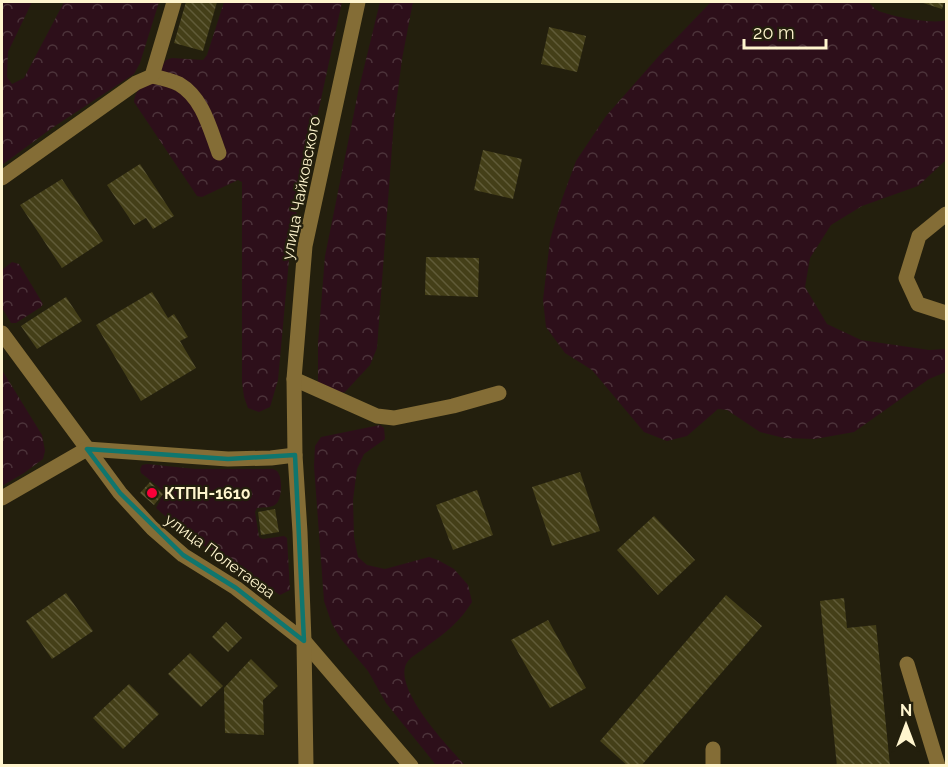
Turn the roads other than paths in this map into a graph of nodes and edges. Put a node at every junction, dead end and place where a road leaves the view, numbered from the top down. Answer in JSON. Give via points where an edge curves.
{"nodes":[{"id":1,"x":174,"y":2,"type":"edge"},
{"id":2,"x":358,"y":2,"type":"edge"},
{"id":3,"x":152,"y":76,"type":"junction"},
{"id":4,"x":219,"y":153,"type":"dead end"},
{"id":5,"x":2,"y":178,"type":"edge"},
{"id":6,"x":946,"y":214,"type":"edge"},
{"id":7,"x":946,"y":313,"type":"edge"},
{"id":8,"x":2,"y":333,"type":"edge"},
{"id":9,"x":294,"y":379,"type":"junction"},
{"id":10,"x":500,"y":393,"type":"dead end"},
{"id":11,"x":87,"y":449,"type":"junction"},
{"id":12,"x":295,"y":455,"type":"junction"},
{"id":13,"x":2,"y":498,"type":"edge"},
{"id":14,"x":304,"y":641,"type":"junction"},
{"id":15,"x":907,"y":664,"type":"dead end"},
{"id":16,"x":713,"y":749,"type":"dead end"},
{"id":17,"x":306,"y":765,"type":"edge"},
{"id":18,"x":411,"y":765,"type":"edge"},
{"id":19,"x":713,"y":765,"type":"edge"},
{"id":20,"x":938,"y":765,"type":"edge"}],
"edges":[{"from":1,"to":3,"type":"street"},
{"from":2,"to":9,"type":"street","name":"улица Чайковского","via":[[305,246]]},
{"from":3,"to":4,"type":"street","via":[[177,83],[199,101]]},
{"from":3,"to":5,"type":"street","via":[[136,83]]},
{"from":6,"to":7,"type":"street","via":[[919,236],[906,278],[918,304]]},
{"from":8,"to":11,"type":"street","name":"улица Полетаева"},
{"from":9,"to":10,"type":"street","via":[[377,416],[394,418]]},
{"from":9,"to":12,"type":"street","name":"улица Чайковского"},
{"from":11,"to":12,"type":"street","via":[[228,459]]},
{"from":11,"to":13,"type":"street"},
{"from":11,"to":14,"type":"street","name":"улица Полетаева","via":[[152,528],[183,555],[236,588]]},
{"from":12,"to":14,"type":"street","name":"улица Чайковского"},
{"from":14,"to":17,"type":"street","name":"улица Чайковского"},
{"from":14,"to":18,"type":"street","name":"улица Полетаева"},
{"from":15,"to":20,"type":"street"},
{"from":16,"to":19,"type":"street"}]}
